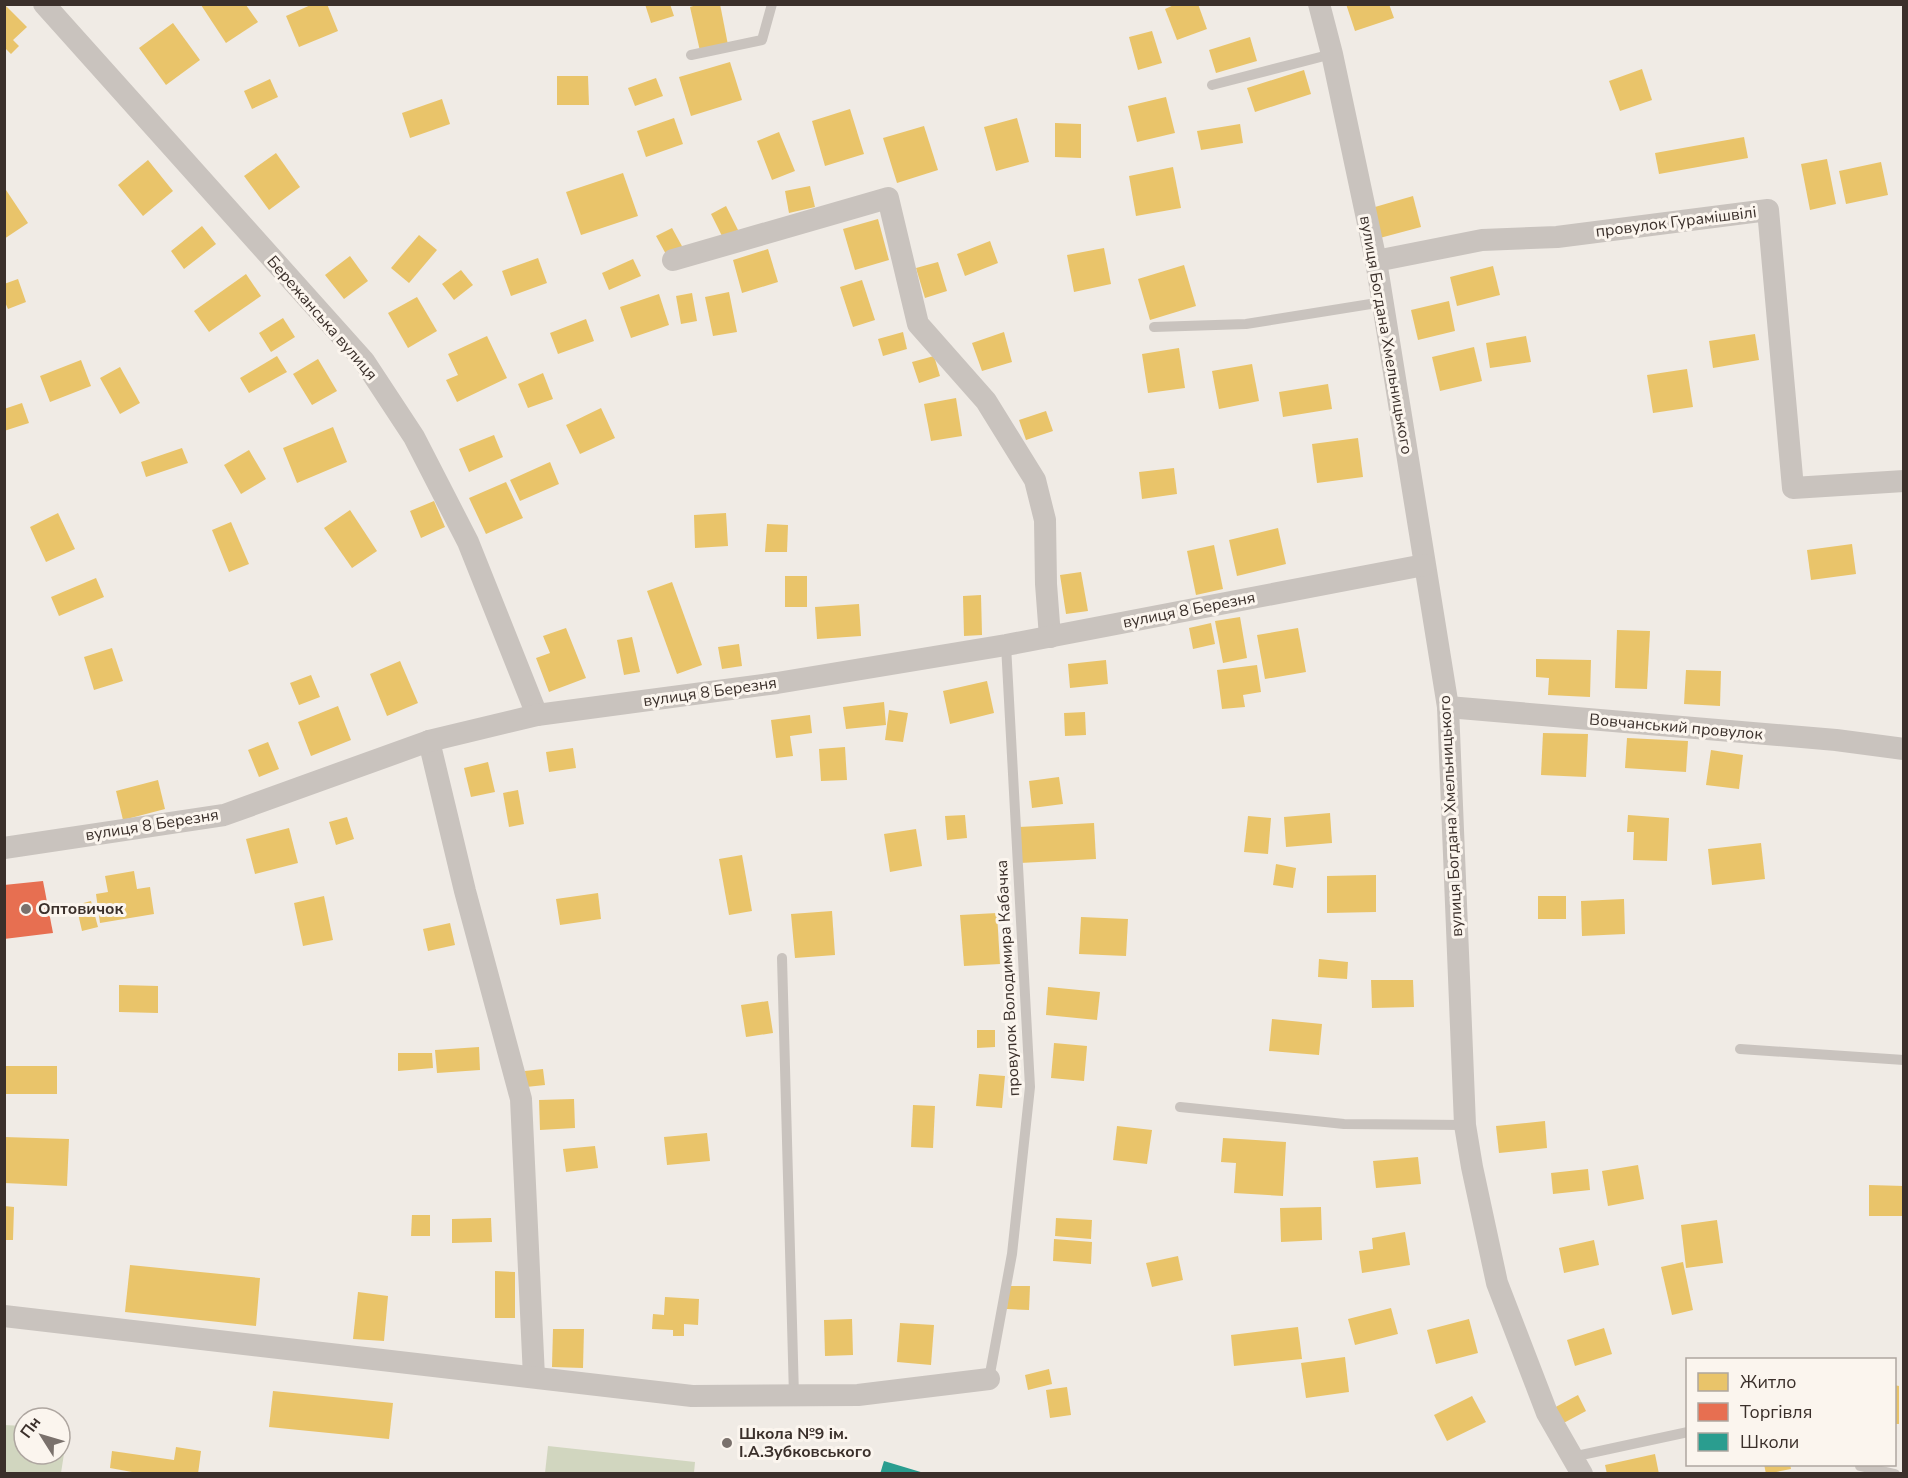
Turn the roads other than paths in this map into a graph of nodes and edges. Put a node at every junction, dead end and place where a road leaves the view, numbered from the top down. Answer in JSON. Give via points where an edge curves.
{"nodes":[{"id":1,"x":44,"y":4,"type":"edge"},
{"id":2,"x":772,"y":4,"type":"edge"},
{"id":3,"x":1319,"y":4,"type":"edge"},
{"id":4,"x":1332,"y":54,"type":"junction"},
{"id":5,"x":692,"y":55,"type":"dead end"},
{"id":6,"x":1212,"y":85,"type":"dead end"},
{"id":7,"x":673,"y":260,"type":"dead end"},
{"id":8,"x":1376,"y":261,"type":"junction"},
{"id":9,"x":1383,"y":302,"type":"junction"},
{"id":10,"x":1154,"y":327,"type":"dead end"},
{"id":11,"x":1904,"y":481,"type":"edge"},
{"id":12,"x":1424,"y":565,"type":"junction"},
{"id":13,"x":1050,"y":637,"type":"junction"},
{"id":14,"x":1006,"y":645,"type":"junction"},
{"id":15,"x":1448,"y":707,"type":"junction"},
{"id":16,"x":537,"y":715,"type":"junction"},
{"id":17,"x":429,"y":741,"type":"junction"},
{"id":18,"x":1904,"y":749,"type":"edge"},
{"id":19,"x":4,"y":848,"type":"edge"},
{"id":20,"x":782,"y":958,"type":"dead end"},
{"id":21,"x":1740,"y":1049,"type":"dead end"},
{"id":22,"x":1904,"y":1060,"type":"edge"},
{"id":23,"x":1180,"y":1107,"type":"dead end"},
{"id":24,"x":1465,"y":1125,"type":"junction"},
{"id":25,"x":4,"y":1316,"type":"edge"},
{"id":26,"x":534,"y":1377,"type":"junction"},
{"id":27,"x":988,"y":1379,"type":"joint"},
{"id":28,"x":794,"y":1397,"type":"junction"},
{"id":29,"x":1686,"y":1433,"type":"edge"},
{"id":30,"x":1577,"y":1465,"type":"edge"},
{"id":31,"x":1860,"y":1466,"type":"edge"},
{"id":32,"x":1895,"y":1473,"type":"edge"}],
"edges":[{"from":1,"to":16,"type":"street","name":"Бережанська вулиця","via":[[364,361],[414,437],[468,542]]},
{"from":2,"to":5,"type":"lane","via":[[762,40]]},
{"from":3,"to":4,"type":"street","name":"вулиця Богдана Хмельницького"},
{"from":4,"to":6,"type":"lane"},
{"from":4,"to":8,"type":"street","name":"вулиця Богдана Хмельницького"},
{"from":7,"to":13,"type":"street","via":[[888,198],[918,324],[986,401],[1035,480],[1045,520]]},
{"from":8,"to":9,"type":"street","name":"вулиця Богдана Хмельницького"},
{"from":8,"to":11,"type":"street","name":"провулок Гурамішвілі","via":[[1482,240],[1557,237],[1768,210],[1793,488]]},
{"from":9,"to":10,"type":"lane","via":[[1246,324]]},
{"from":9,"to":12,"type":"street","name":"вулиця Богдана Хмельницького"},
{"from":12,"to":13,"type":"street","name":"вулиця 8 Березня"},
{"from":12,"to":15,"type":"street","name":"вулиця Богдана Хмельницького"},
{"from":13,"to":14,"type":"street","name":"вулиця 8 Березня"},
{"from":14,"to":16,"type":"street","name":"вулиця 8 Березня","via":[[777,683]]},
{"from":14,"to":27,"type":"lane","name":"провулок Володимира Кабачка","via":[[1030,1088],[1012,1254]]},
{"from":15,"to":18,"type":"street","name":"Вовчанський провулок"},
{"from":15,"to":24,"type":"street","name":"вулиця Богдана Хмельницького"},
{"from":16,"to":17,"type":"street","name":"вулиця 8 Березня"},
{"from":17,"to":19,"type":"street","name":"вулиця 8 Березня","via":[[224,815]]},
{"from":17,"to":26,"type":"street","via":[[521,1099]]},
{"from":20,"to":28,"type":"lane"},
{"from":21,"to":22,"type":"lane"},
{"from":23,"to":24,"type":"lane","via":[[1344,1124]]},
{"from":24,"to":30,"type":"street","name":"вулиця Богдана Хмельницького","via":[[1497,1283],[1547,1413]]},
{"from":25,"to":26,"type":"street"},
{"from":26,"to":28,"type":"street","via":[[692,1396]]},
{"from":27,"to":28,"type":"street","via":[[858,1395]]},
{"from":29,"to":30,"type":"lane"},
{"from":31,"to":32,"type":"lane"}]}
